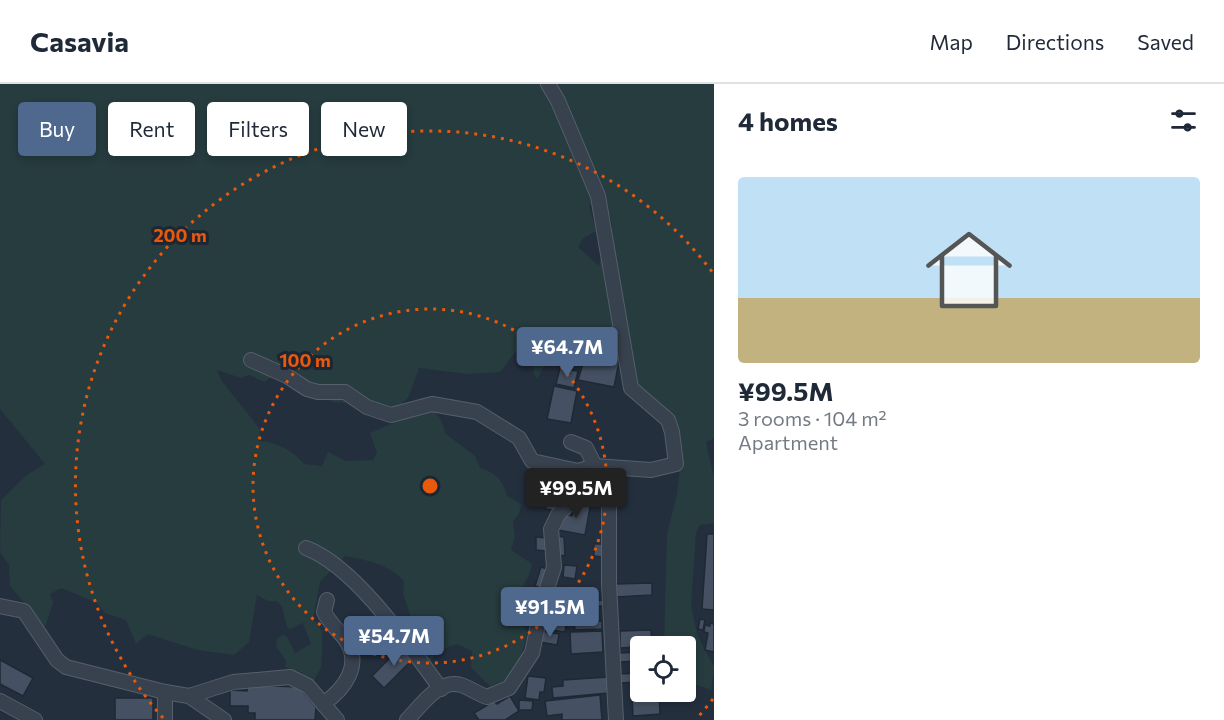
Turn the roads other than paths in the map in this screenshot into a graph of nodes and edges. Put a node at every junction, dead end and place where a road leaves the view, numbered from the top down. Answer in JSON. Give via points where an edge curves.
{"nodes":[{"id":1,"x":548,"y":84,"type":"edge"},
{"id":2,"x":250,"y":360,"type":"dead end"},
{"id":3,"x":572,"y":442,"type":"dead end"},
{"id":4,"x":602,"y":467,"type":"junction"},
{"id":5,"x":578,"y":471,"type":"junction"},
{"id":6,"x":306,"y":548,"type":"dead end"},
{"id":7,"x":327,"y":600,"type":"dead end"},
{"id":8,"x":0,"y":606,"type":"edge"},
{"id":9,"x":441,"y":689,"type":"junction"},
{"id":10,"x":165,"y":692,"type":"junction"},
{"id":11,"x":189,"y":696,"type":"junction"},
{"id":12,"x":0,"y":701,"type":"edge"},
{"id":13,"x":324,"y":704,"type":"junction"},
{"id":14,"x":35,"y":720,"type":"edge"},
{"id":15,"x":165,"y":720,"type":"edge"},
{"id":16,"x":224,"y":720,"type":"edge"},
{"id":17,"x":337,"y":720,"type":"edge"},
{"id":18,"x":407,"y":720,"type":"edge"},
{"id":19,"x":616,"y":720,"type":"edge"}],
"edges":[{"from":1,"to":4,"type":"street","via":[[598,196],[631,388],[662,412],[672,432],[676,464],[651,470]]},
{"from":2,"to":5,"type":"street","via":[[313,392],[345,392],[367,407],[392,416],[432,404],[477,412],[519,438],[532,461]]},
{"from":3,"to":4,"type":"street","via":[[586,448]]},
{"from":4,"to":5,"type":"street"},
{"from":4,"to":19,"type":"street"},
{"from":5,"to":9,"type":"street","via":[[568,504],[552,529],[554,567],[526,665],[509,688],[494,696],[456,684]]},
{"from":6,"to":9,"type":"street","via":[[326,558],[381,609]]},
{"from":7,"to":13,"type":"street","via":[[324,612],[345,640],[352,659],[344,686]]},
{"from":8,"to":10,"type":"street","via":[[24,611],[66,667]]},
{"from":9,"to":18,"type":"street","via":[[431,693]]},
{"from":10,"to":11,"type":"street"},
{"from":10,"to":15,"type":"street"},
{"from":11,"to":13,"type":"street","via":[[233,682],[290,677],[308,686]]},
{"from":11,"to":16,"type":"street"},
{"from":12,"to":14,"type":"street"},
{"from":13,"to":17,"type":"street"}]}
